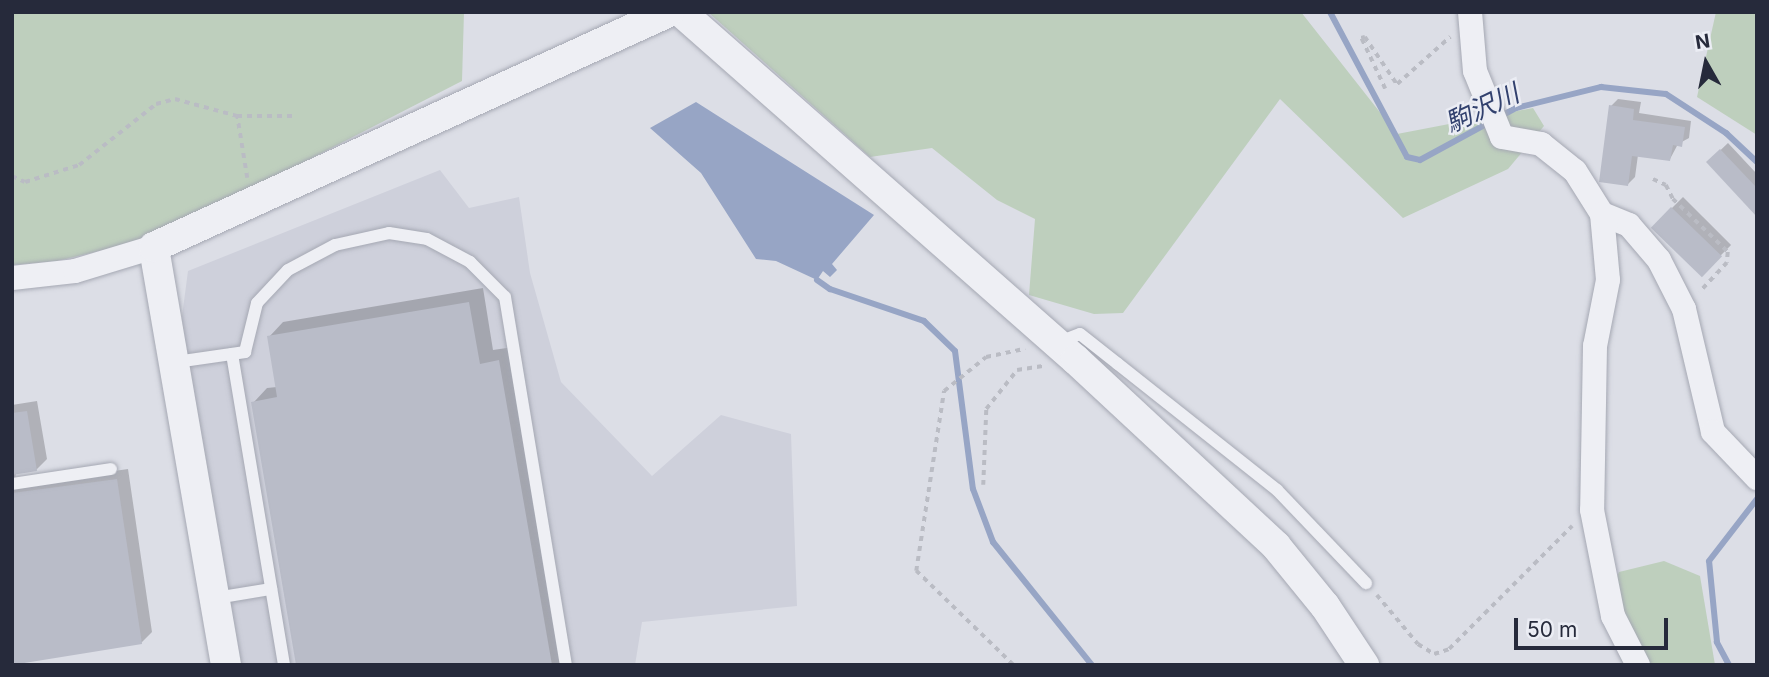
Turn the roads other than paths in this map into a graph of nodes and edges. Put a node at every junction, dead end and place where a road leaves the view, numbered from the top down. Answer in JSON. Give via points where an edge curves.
{"nodes":[{"id":1,"x":669,"y":12,"type":"edge"},
{"id":2,"x":681,"y":12,"type":"edge"},
{"id":3,"x":1464,"y":21,"type":"edge"},
{"id":4,"x":1602,"y":214,"type":"junction"},
{"id":5,"x":154,"y":247,"type":"junction"},
{"id":6,"x":12,"y":278,"type":"edge"},
{"id":7,"x":1065,"y":351,"type":"junction"},
{"id":8,"x":232,"y":354,"type":"junction"},
{"id":9,"x":176,"y":362,"type":"junction"},
{"id":10,"x":111,"y":469,"type":"dead end"},
{"id":11,"x":1757,"y":478,"type":"edge"},
{"id":12,"x":12,"y":484,"type":"edge"},
{"id":13,"x":1366,"y":583,"type":"road end"},
{"id":14,"x":271,"y":589,"type":"junction"},
{"id":15,"x":216,"y":598,"type":"junction"},
{"id":16,"x":226,"y":665,"type":"edge"},
{"id":17,"x":284,"y":665,"type":"edge"},
{"id":18,"x":566,"y":665,"type":"edge"},
{"id":19,"x":1364,"y":665,"type":"edge"},
{"id":20,"x":1638,"y":665,"type":"edge"}],
"edges":[{"from":1,"to":5,"type":"street"},
{"from":2,"to":7,"type":"street"},
{"from":3,"to":4,"type":"street","via":[[1481,88],[1502,137],[1541,144],[1575,171]]},
{"from":4,"to":11,"type":"street","via":[[1629,225],[1659,260],[1684,309],[1713,432]]},
{"from":4,"to":20,"type":"street","via":[[1608,280],[1595,346],[1592,510],[1613,616]]},
{"from":5,"to":6,"type":"street","via":[[75,271]]},
{"from":5,"to":9,"type":"street"},
{"from":7,"to":13,"type":"lane","via":[[1080,334],[1277,490]]},
{"from":7,"to":19,"type":"street","via":[[1276,546]]},
{"from":8,"to":9,"type":"lane"},
{"from":8,"to":14,"type":"lane"},
{"from":8,"to":18,"type":"lane","via":[[244,352],[257,303],[288,270],[335,245],[389,233],[427,239],[470,262],[505,297]]},
{"from":9,"to":15,"type":"street"},
{"from":10,"to":12,"type":"lane"},
{"from":14,"to":15,"type":"lane"},
{"from":14,"to":17,"type":"lane"},
{"from":15,"to":16,"type":"street"}]}
